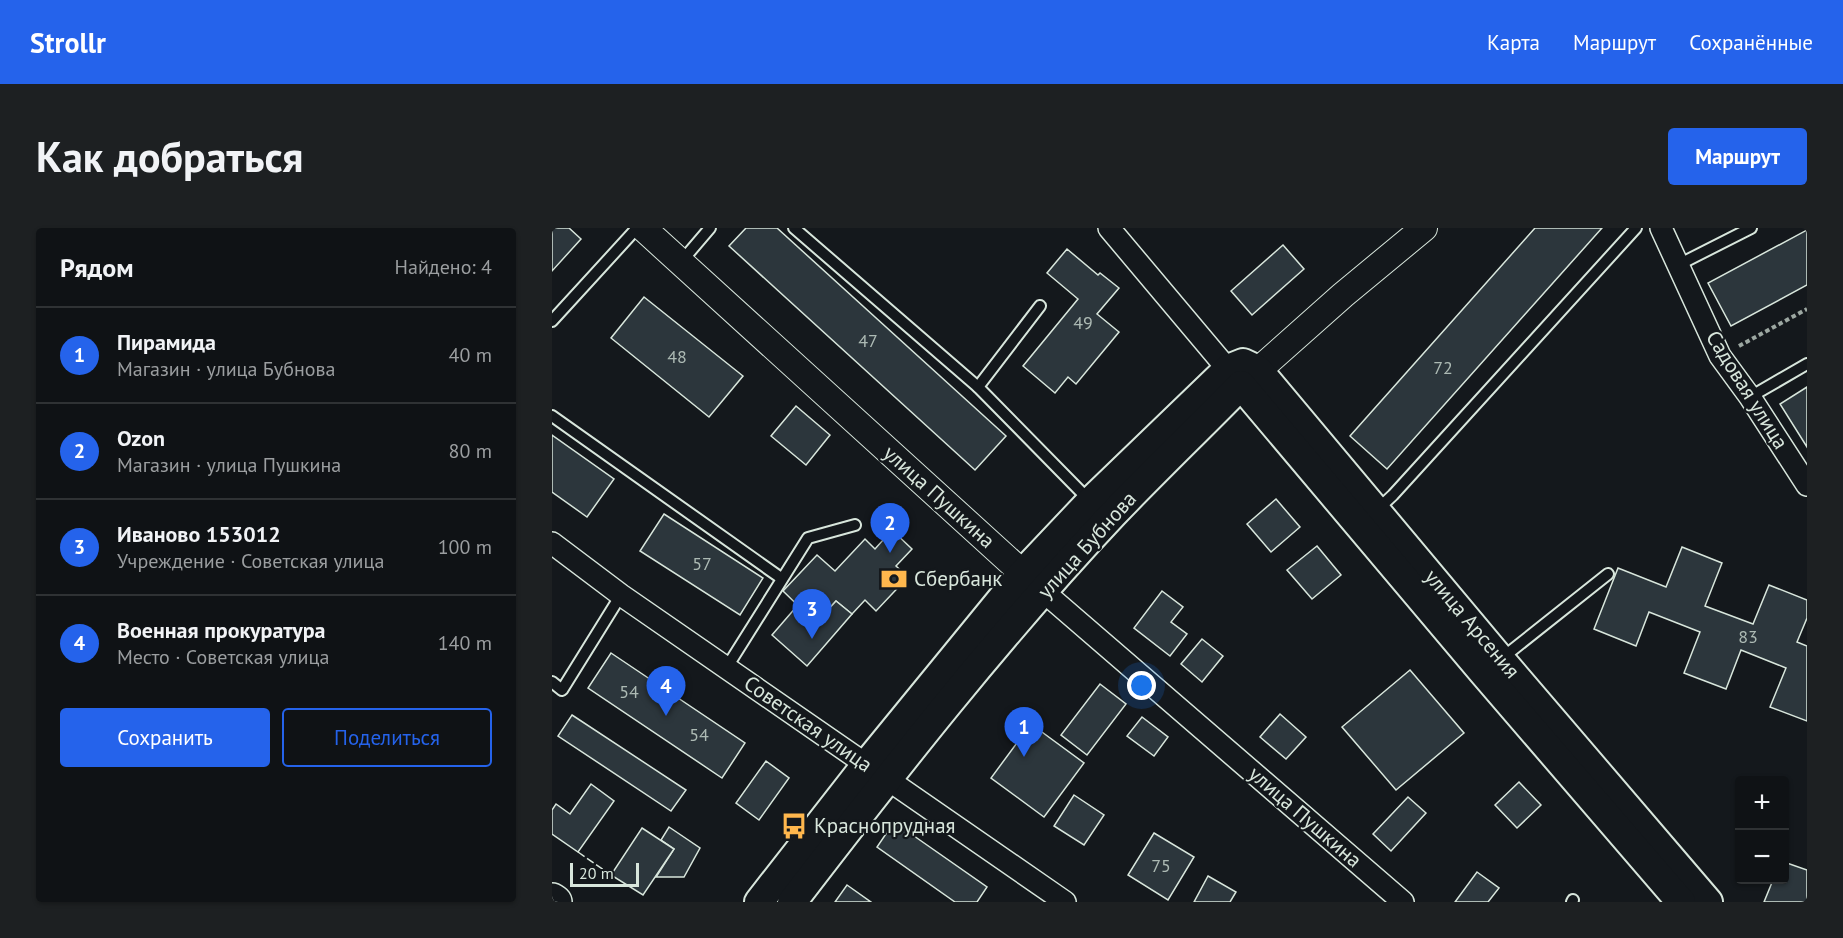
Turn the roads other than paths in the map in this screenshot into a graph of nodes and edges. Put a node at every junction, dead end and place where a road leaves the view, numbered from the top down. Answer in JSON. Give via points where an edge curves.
{"nodes":[{"id":1,"x":637,"y":228,"type":"edge"},
{"id":2,"x":643,"y":228,"type":"edge"},
{"id":3,"x":710,"y":228,"type":"edge"},
{"id":4,"x":794,"y":228,"type":"edge"},
{"id":5,"x":1109,"y":228,"type":"edge"},
{"id":6,"x":1424,"y":228,"type":"edge"},
{"id":7,"x":1636,"y":228,"type":"edge"},
{"id":8,"x":1661,"y":228,"type":"edge"},
{"id":9,"x":1751,"y":228,"type":"edge"},
{"id":10,"x":680,"y":263,"type":"junction"},
{"id":11,"x":1678,"y":265,"type":"junction"},
{"id":12,"x":1040,"y":306,"type":"dead end"},
{"id":13,"x":552,"y":321,"type":"edge"},
{"id":14,"x":1807,"y":364,"type":"edge"},
{"id":15,"x":1242,"y":375,"type":"junction"},
{"id":16,"x":978,"y":387,"type":"junction"},
{"id":17,"x":1750,"y":397,"type":"junction"},
{"id":18,"x":552,"y":416,"type":"edge"},
{"id":19,"x":1807,"y":485,"type":"edge"},
{"id":20,"x":1090,"y":502,"type":"junction"},
{"id":21,"x":1377,"y":510,"type":"junction"},
{"id":22,"x":855,"y":525,"type":"dead end"},
{"id":23,"x":552,"y":543,"type":"edge"},
{"id":24,"x":1608,"y":574,"type":"dead end"},
{"id":25,"x":781,"y":578,"type":"junction"},
{"id":26,"x":1034,"y":582,"type":"junction"},
{"id":27,"x":621,"y":595,"type":"junction"},
{"id":28,"x":1500,"y":659,"type":"junction"},
{"id":29,"x":727,"y":667,"type":"junction"},
{"id":30,"x":552,"y":682,"type":"edge"},
{"id":31,"x":876,"y":772,"type":"junction"},
{"id":32,"x":759,"y":902,"type":"edge"},
{"id":33,"x":792,"y":902,"type":"edge"},
{"id":34,"x":1065,"y":902,"type":"edge"},
{"id":35,"x":1403,"y":902,"type":"edge"},
{"id":36,"x":1681,"y":902,"type":"edge"},
{"id":37,"x":1708,"y":902,"type":"edge"}],
"edges":[{"from":1,"to":13,"type":"lane"},
{"from":2,"to":10,"type":"street","name":"улица Пушкина"},
{"from":3,"to":10,"type":"lane"},
{"from":4,"to":16,"type":"lane"},
{"from":5,"to":15,"type":"street","name":"улица Арсения"},
{"from":6,"to":15,"type":"street","name":"улица Бубнова"},
{"from":7,"to":21,"type":"lane"},
{"from":8,"to":11,"type":"street","name":"Садовая улица"},
{"from":9,"to":11,"type":"lane"},
{"from":10,"to":26,"type":"street","name":"улица Пушкина"},
{"from":11,"to":17,"type":"street","name":"Садовая улица","via":[[1720,356]]},
{"from":12,"to":16,"type":"lane"},
{"from":14,"to":17,"type":"lane"},
{"from":15,"to":20,"type":"main road","name":"улица Бубнова"},
{"from":15,"to":21,"type":"main road","name":"улица Арсения"},
{"from":15,"to":26,"type":"main road","name":"улица Бубнова","via":[[1113,514]]},
{"from":15,"to":36,"type":"main road","name":"улица Арсения","via":[[1482,672]]},
{"from":16,"to":20,"type":"lane"},
{"from":17,"to":19,"type":"street","name":"Садовая улица"},
{"from":18,"to":25,"type":"lane"},
{"from":20,"to":26,"type":"main road","name":"улица Бубнова"},
{"from":21,"to":28,"type":"main road","name":"улица Арсения"},
{"from":22,"to":25,"type":"lane","via":[[808,538]]},
{"from":23,"to":27,"type":"street","name":"Советская улица"},
{"from":24,"to":28,"type":"lane"},
{"from":25,"to":29,"type":"lane"},
{"from":26,"to":31,"type":"main road","name":"улица Бубнова"},
{"from":26,"to":35,"type":"street","name":"улица Пушкина"},
{"from":27,"to":29,"type":"street","name":"Советская улица"},
{"from":27,"to":30,"type":"lane","via":[[562,690]]},
{"from":28,"to":37,"type":"main road","name":"улица Арсения"},
{"from":29,"to":31,"type":"street","name":"Советская улица"},
{"from":31,"to":32,"type":"main road","name":"улица Бубнова"},
{"from":31,"to":33,"type":"main road","name":"улица Бубнова"},
{"from":31,"to":34,"type":"street","name":"Советская улица"}]}
